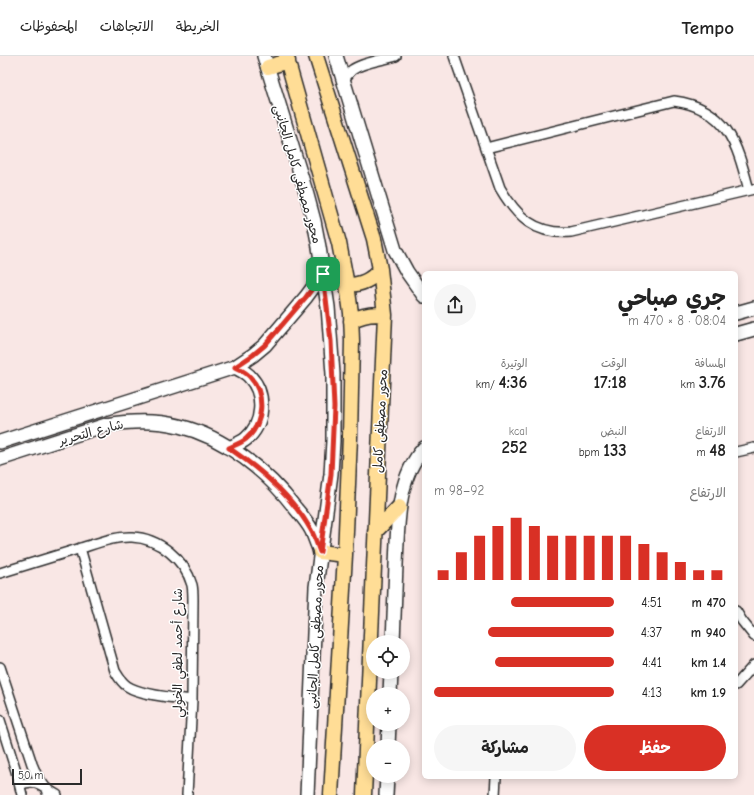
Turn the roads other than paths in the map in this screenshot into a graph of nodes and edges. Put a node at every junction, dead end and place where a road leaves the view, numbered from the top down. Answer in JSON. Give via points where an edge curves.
{"nodes":[{"id":1,"x":316,"y":56,"type":"edge"},
{"id":2,"x":336,"y":56,"type":"edge"},
{"id":3,"x":396,"y":56,"type":"edge"},
{"id":4,"x":454,"y":56,"type":"edge"},
{"id":5,"x":287,"y":58,"type":"edge"},
{"id":6,"x":266,"y":61,"type":"edge"},
{"id":7,"x":343,"y":80,"type":"junction"},
{"id":8,"x":486,"y":148,"type":"junction"},
{"id":9,"x":752,"y":190,"type":"edge"},
{"id":10,"x":380,"y":269,"type":"junction"},
{"id":11,"x":323,"y":274,"type":"junction"},
{"id":12,"x":347,"y":285,"type":"junction"},
{"id":13,"x":422,"y":293,"type":"edge"},
{"id":14,"x":754,"y":308,"type":"edge"},
{"id":15,"x":738,"y":312,"type":"edge"},
{"id":16,"x":385,"y":315,"type":"junction"},
{"id":17,"x":351,"y":321,"type":"junction"},
{"id":18,"x":754,"y":329,"type":"edge"},
{"id":19,"x":738,"y":333,"type":"edge"},
{"id":20,"x":235,"y":367,"type":"junction"},
{"id":21,"x":0,"y":442,"type":"edge"},
{"id":22,"x":229,"y":448,"type":"junction"},
{"id":23,"x":754,"y":448,"type":"edge"},
{"id":24,"x":422,"y":450,"type":"edge"},
{"id":25,"x":738,"y":452,"type":"edge"},
{"id":26,"x":0,"y":459,"type":"edge"},
{"id":27,"x":399,"y":507,"type":"junction"},
{"id":28,"x":375,"y":532,"type":"junction"},
{"id":29,"x":80,"y":548,"type":"junction"},
{"id":30,"x":320,"y":552,"type":"junction"},
{"id":31,"x":344,"y":555,"type":"junction"},
{"id":32,"x":0,"y":573,"type":"edge"},
{"id":33,"x":738,"y":614,"type":"edge"},
{"id":34,"x":393,"y":635,"type":"edge"},
{"id":35,"x":754,"y":636,"type":"edge"},
{"id":36,"x":754,"y":665,"type":"edge"},
{"id":37,"x":0,"y":667,"type":"edge"},
{"id":38,"x":738,"y":683,"type":"edge"},
{"id":39,"x":192,"y":700,"type":"junction"},
{"id":40,"x":0,"y":720,"type":"edge"},
{"id":41,"x":496,"y":779,"type":"edge"},
{"id":42,"x":387,"y":783,"type":"edge"},
{"id":43,"x":20,"y":785,"type":"junction"},
{"id":44,"x":47,"y":791,"type":"edge"},
{"id":45,"x":305,"y":792,"type":"edge"},
{"id":46,"x":22,"y":795,"type":"edge"},
{"id":47,"x":57,"y":795,"type":"edge"},
{"id":48,"x":187,"y":795,"type":"edge"},
{"id":49,"x":330,"y":795,"type":"edge"},
{"id":50,"x":364,"y":795,"type":"edge"},
{"id":51,"x":386,"y":795,"type":"edge"},
{"id":52,"x":495,"y":795,"type":"edge"}],
"edges":[{"from":1,"to":10,"type":"main road","name":"محور مصطفى كامل","via":[[374,239]]},
{"from":2,"to":7,"type":"street"},
{"from":3,"to":7,"type":"street","via":[[357,67]]},
{"from":4,"to":8,"type":"street"},
{"from":5,"to":6,"type":"main road"},
{"from":5,"to":12,"type":"main road","via":[[339,243]]},
{"from":6,"to":11,"type":"street","name":"محور مصطفى كامل الجانبى","via":[[310,208]]},
{"from":7,"to":13,"type":"street","via":[[395,250]]},
{"from":8,"to":9,"type":"street","via":[[500,188],[515,211],[536,227],[550,232],[571,232]]},
{"from":8,"to":9,"type":"street","via":[[674,102],[685,103],[704,110],[727,130]]},
{"from":10,"to":12,"type":"main road","via":[[368,280]]},
{"from":10,"to":16,"type":"main road","name":"محور مصطفى كامل"},
{"from":11,"to":20,"type":"street","name":"شارع التحرير","via":[[265,345]]},
{"from":11,"to":30,"type":"street","name":"محور مصطفى كامل الجانبى","via":[[331,341],[334,407],[331,474]]},
{"from":12,"to":17,"type":"main road"},
{"from":14,"to":15,"type":"street"},
{"from":16,"to":17,"type":"main road","via":[[367,315]]},
{"from":16,"to":28,"type":"main road","name":"محور مصطفى كامل"},
{"from":17,"to":31,"type":"main road","via":[[350,437]]},
{"from":18,"to":19,"type":"street"},
{"from":20,"to":21,"type":"street","name":"شارع التحرير"},
{"from":20,"to":22,"type":"street","via":[[243,371],[256,385],[260,394],[261,414],[253,431]]},
{"from":22,"to":26,"type":"street","name":"شارع التحرير","via":[[197,431],[161,422],[135,421],[106,425]]},
{"from":22,"to":30,"type":"street","name":"شارع التحرير","via":[[251,462],[288,498],[312,531]]},
{"from":23,"to":25,"type":"street"},
{"from":24,"to":27,"type":"street","via":[[406,480]]},
{"from":27,"to":28,"type":"main road"},
{"from":27,"to":34,"type":"street"},
{"from":28,"to":50,"type":"main road","name":"محور مصطفى كامل"},
{"from":29,"to":32,"type":"street","name":"شارع أحمد لطفي الخولي"},
{"from":29,"to":39,"type":"street","via":[[115,671],[120,679],[134,690],[143,693]]},
{"from":29,"to":39,"type":"street","name":"شارع أحمد لطفي الخولي","via":[[122,537],[133,537],[158,544],[180,562],[192,586]]},
{"from":30,"to":31,"type":"main road"},
{"from":30,"to":45,"type":"street","name":"محور مصطفى كامل الجانبى"},
{"from":31,"to":49,"type":"main road"},
{"from":33,"to":35,"type":"street"},
{"from":36,"to":38,"type":"street"},
{"from":37,"to":44,"type":"street","via":[[32,764]]},
{"from":39,"to":48,"type":"street","name":"شارع أحمد لطفي الخولي"},
{"from":40,"to":43,"type":"street"},
{"from":41,"to":52,"type":"street"},
{"from":42,"to":51,"type":"street"},
{"from":43,"to":44,"type":"street","via":[[25,782],[36,782]]},
{"from":43,"to":46,"type":"street"},
{"from":44,"to":47,"type":"street"}]}
